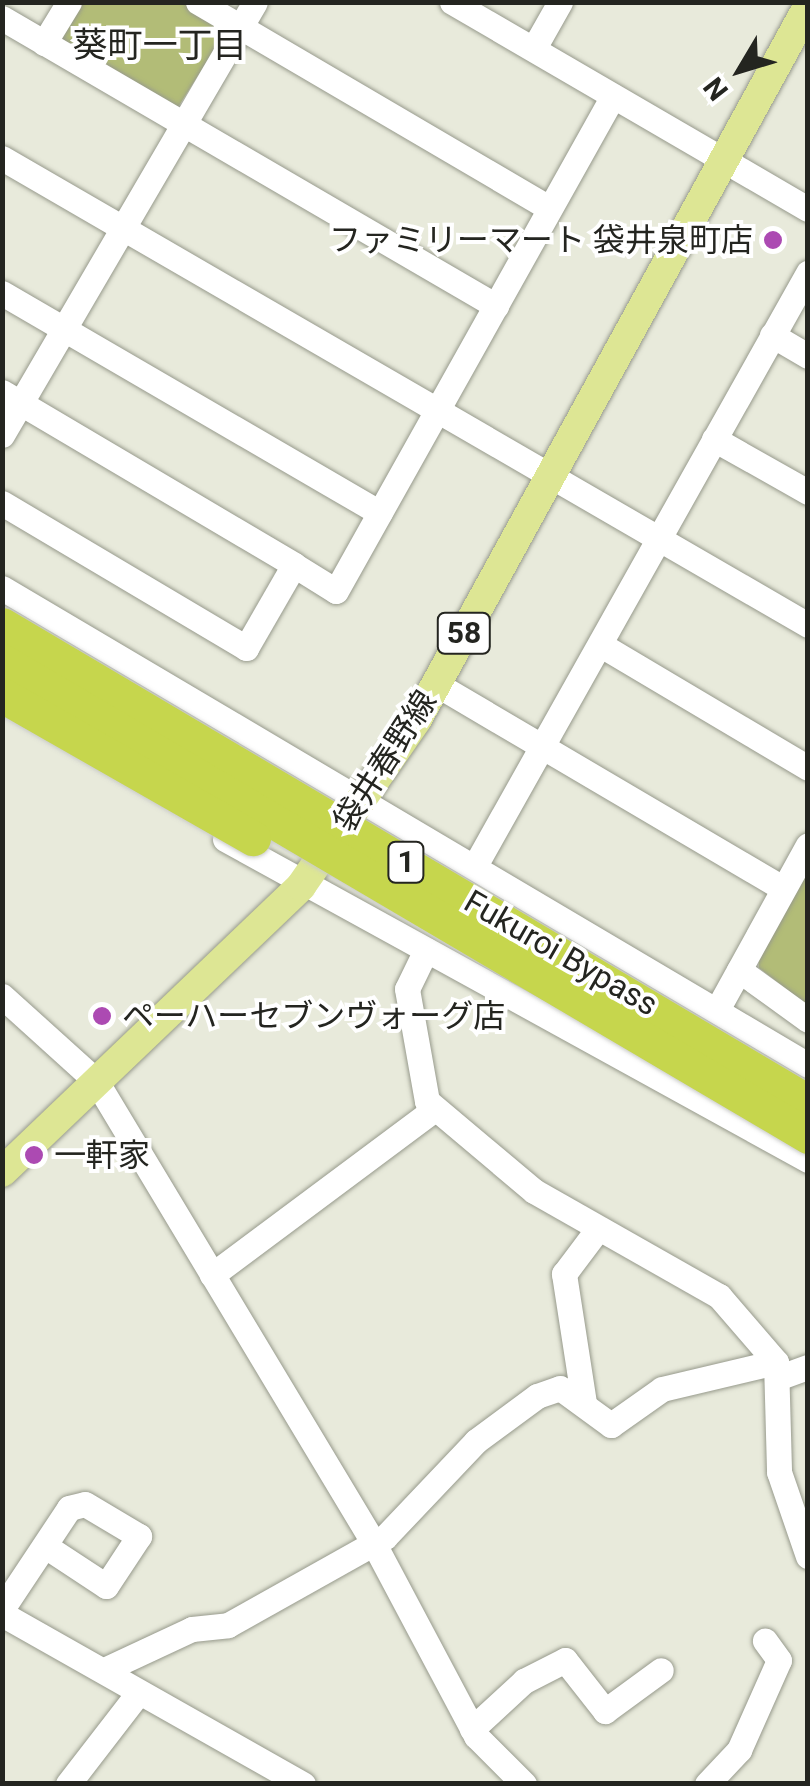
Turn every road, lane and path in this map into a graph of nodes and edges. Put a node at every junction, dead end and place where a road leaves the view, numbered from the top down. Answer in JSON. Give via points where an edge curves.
{"nodes":[{"id":1,"x":68,"y":2,"type":"edge"},
{"id":2,"x":198,"y":2,"type":"edge"},
{"id":3,"x":255,"y":2,"type":"edge"},
{"id":4,"x":452,"y":2,"type":"edge"},
{"id":5,"x":560,"y":2,"type":"edge"},
{"id":6,"x":808,"y":7,"type":"edge"},
{"id":7,"x":2,"y":18,"type":"edge"},
{"id":8,"x":240,"y":28,"type":"junction"},
{"id":9,"x":44,"y":43,"type":"junction"},
{"id":10,"x":534,"y":48,"type":"junction"},
{"id":11,"x":613,"y":96,"type":"junction"},
{"id":12,"x":185,"y":124,"type":"junction"},
{"id":13,"x":2,"y":158,"type":"edge"},
{"id":14,"x":724,"y":160,"type":"junction"},
{"id":15,"x":549,"y":208,"type":"junction"},
{"id":16,"x":808,"y":209,"type":"edge"},
{"id":17,"x":124,"y":230,"type":"junction"},
{"id":18,"x":808,"y":273,"type":"edge"},
{"id":19,"x":2,"y":294,"type":"edge"},
{"id":20,"x":496,"y":306,"type":"junction"},
{"id":21,"x":64,"y":328,"type":"junction"},
{"id":22,"x":772,"y":335,"type":"junction"},
{"id":23,"x":808,"y":356,"type":"edge"},
{"id":24,"x":12,"y":398,"type":"edge"},
{"id":25,"x":440,"y":409,"type":"junction"},
{"id":26,"x":2,"y":436,"type":"edge"},
{"id":27,"x":714,"y":439,"type":"junction"},
{"id":28,"x":550,"y":474,"type":"junction"},
{"id":29,"x":808,"y":492,"type":"edge"},
{"id":30,"x":2,"y":502,"type":"edge"},
{"id":31,"x":380,"y":513,"type":"junction"},
{"id":32,"x":660,"y":540,"type":"junction"},
{"id":33,"x":294,"y":564,"type":"junction"},
{"id":34,"x":2,"y":588,"type":"edge"},
{"id":35,"x":2,"y":613,"type":"edge"},
{"id":36,"x":808,"y":625,"type":"edge"},
{"id":37,"x":2,"y":626,"type":"edge"},
{"id":38,"x":601,"y":646,"type":"junction"},
{"id":39,"x":2,"y":661,"type":"edge"},
{"id":40,"x":436,"y":684,"type":"junction"},
{"id":41,"x":2,"y":695,"type":"edge"},
{"id":42,"x":2,"y":710,"type":"edge"},
{"id":43,"x":549,"y":746,"type":"junction"},
{"id":44,"x":808,"y":768,"type":"edge"},
{"id":45,"x":361,"y":800,"type":"junction"},
{"id":46,"x":808,"y":845,"type":"edge"},
{"id":47,"x":477,"y":862,"type":"junction"},
{"id":48,"x":301,"y":886,"type":"junction"},
{"id":49,"x":783,"y":888,"type":"junction"},
{"id":50,"x":426,"y":950,"type":"junction"},
{"id":51,"x":738,"y":970,"type":"junction"},
{"id":52,"x":531,"y":976,"type":"junction"},
{"id":53,"x":2,"y":996,"type":"edge"},
{"id":54,"x":642,"y":1000,"type":"junction"},
{"id":55,"x":717,"y":1017,"type":"junction"},
{"id":56,"x":808,"y":1020,"type":"edge"},
{"id":57,"x":808,"y":1065,"type":"edge"},
{"id":58,"x":670,"y":1067,"type":"dead end"},
{"id":59,"x":96,"y":1082,"type":"junction"},
{"id":60,"x":682,"y":1093,"type":"junction"},
{"id":61,"x":808,"y":1102,"type":"edge"},
{"id":62,"x":433,"y":1110,"type":"junction"},
{"id":63,"x":808,"y":1136,"type":"edge"},
{"id":64,"x":808,"y":1160,"type":"edge"},
{"id":65,"x":2,"y":1172,"type":"edge"},
{"id":66,"x":598,"y":1230,"type":"junction"},
{"id":67,"x":212,"y":1275,"type":"junction"},
{"id":68,"x":808,"y":1367,"type":"edge"},
{"id":69,"x":778,"y":1370,"type":"junction"},
{"id":70,"x":584,"y":1402,"type":"junction"},
{"id":71,"x":373,"y":1542,"type":"junction"},
{"id":72,"x":45,"y":1546,"type":"dead end"},
{"id":73,"x":808,"y":1556,"type":"edge"},
{"id":74,"x":2,"y":1611,"type":"edge"},
{"id":75,"x":765,"y":1641,"type":"dead end"},
{"id":76,"x":104,"y":1670,"type":"junction"},
{"id":77,"x":662,"y":1670,"type":"dead end"},
{"id":78,"x":139,"y":1692,"type":"junction"},
{"id":79,"x":472,"y":1729,"type":"junction"},
{"id":80,"x":514,"y":1781,"type":"edge"},
{"id":81,"x":68,"y":1784,"type":"edge"},
{"id":82,"x":303,"y":1784,"type":"edge"},
{"id":83,"x":707,"y":1784,"type":"edge"}],
"edges":[{"from":1,"to":9,"type":"street"},
{"from":2,"to":8,"type":"street"},
{"from":3,"to":8,"type":"street"},
{"from":4,"to":10,"type":"street"},
{"from":5,"to":10,"type":"street"},
{"from":6,"to":14,"type":"main road","name":"袋井春野線","number":"58"},
{"from":7,"to":9,"type":"street"},
{"from":8,"to":12,"type":"street"},
{"from":8,"to":15,"type":"street"},
{"from":9,"to":12,"type":"street"},
{"from":10,"to":11,"type":"street"},
{"from":11,"to":14,"type":"street"},
{"from":11,"to":15,"type":"street"},
{"from":12,"to":17,"type":"street"},
{"from":12,"to":20,"type":"street"},
{"from":13,"to":17,"type":"street"},
{"from":14,"to":16,"type":"street"},
{"from":14,"to":28,"type":"main road","name":"袋井春野線","number":"58"},
{"from":15,"to":20,"type":"street"},
{"from":17,"to":21,"type":"street"},
{"from":17,"to":25,"type":"street"},
{"from":18,"to":22,"type":"street"},
{"from":19,"to":21,"type":"street"},
{"from":20,"to":25,"type":"street"},
{"from":21,"to":24,"type":"street"},
{"from":21,"to":31,"type":"street"},
{"from":22,"to":23,"type":"street"},
{"from":22,"to":27,"type":"street"},
{"from":24,"to":26,"type":"street"},
{"from":24,"to":33,"type":"street"},
{"from":25,"to":28,"type":"street"},
{"from":25,"to":31,"type":"street"},
{"from":27,"to":29,"type":"street"},
{"from":27,"to":32,"type":"street"},
{"from":28,"to":32,"type":"street"},
{"from":28,"to":40,"type":"main road","name":"袋井春野線","number":"58"},
{"from":30,"to":33,"type":"street","via":[[246,648]]},
{"from":31,"to":33,"type":"street","via":[[336,591]]},
{"from":32,"to":36,"type":"street"},
{"from":32,"to":38,"type":"street"},
{"from":34,"to":45,"type":"street"},
{"from":35,"to":54,"type":"highway","bridge":true},
{"from":37,"to":54,"type":"highway","name":"Fukuroi Bypass","number":"1","bridge":true},
{"from":38,"to":43,"type":"street"},
{"from":38,"to":44,"type":"street"},
{"from":39,"to":52,"type":"highway","name":"Fukuroi Bypass","number":"1","bridge":true},
{"from":40,"to":43,"type":"street"},
{"from":40,"to":45,"type":"main road","name":"袋井春野線","number":"58"},
{"from":41,"to":52,"type":"highway","bridge":true,"via":[[290,859]]},
{"from":42,"to":48,"type":"street"},
{"from":43,"to":47,"type":"street"},
{"from":43,"to":49,"type":"street"},
{"from":45,"to":47,"type":"street"},
{"from":45,"to":48,"type":"main road","name":"袋井春野線","number":"58"},
{"from":46,"to":49,"type":"street"},
{"from":47,"to":55,"type":"street"},
{"from":48,"to":50,"type":"street"},
{"from":48,"to":59,"type":"main road","name":"袋井春野線","number":"58"},
{"from":49,"to":51,"type":"street"},
{"from":50,"to":60,"type":"street"},
{"from":50,"to":62,"type":"street","via":[[406,989]]},
{"from":51,"to":55,"type":"street"},
{"from":51,"to":56,"type":"street"},
{"from":52,"to":63,"type":"highway","name":"Fukuroi Bypass","number":"1","bridge":true},
{"from":53,"to":59,"type":"street"},
{"from":54,"to":61,"type":"highway","name":"Fukuroi Bypass","number":"1","bridge":true},
{"from":55,"to":57,"type":"street"},
{"from":58,"to":60,"type":"street"},
{"from":59,"to":65,"type":"main road","name":"袋井春野線","number":"58"},
{"from":59,"to":67,"type":"street"},
{"from":60,"to":64,"type":"street"},
{"from":62,"to":66,"type":"street","via":[[500,1168]]},
{"from":62,"to":67,"type":"street"},
{"from":66,"to":69,"type":"street","via":[[719,1296]]},
{"from":66,"to":70,"type":"street","via":[[564,1274]]},
{"from":67,"to":71,"type":"street"},
{"from":68,"to":69,"type":"street"},
{"from":69,"to":70,"type":"street","via":[[662,1389],[611,1425]]},
{"from":69,"to":73,"type":"street","via":[[780,1472]]},
{"from":70,"to":71,"type":"street","via":[[560,1388],[538,1396],[476,1440],[430,1497]]},
{"from":71,"to":76,"type":"street","via":[[228,1625],[192,1629]]},
{"from":71,"to":79,"type":"street"},
{"from":72,"to":74,"type":"street"},
{"from":74,"to":76,"type":"street"},
{"from":75,"to":83,"type":"street","via":[[779,1660],[739,1750]]},
{"from":76,"to":78,"type":"street"},
{"from":77,"to":79,"type":"street","via":[[605,1712],[565,1660],[524,1681]]},
{"from":78,"to":81,"type":"street"},
{"from":78,"to":82,"type":"street"},
{"from":79,"to":80,"type":"street"}]}
